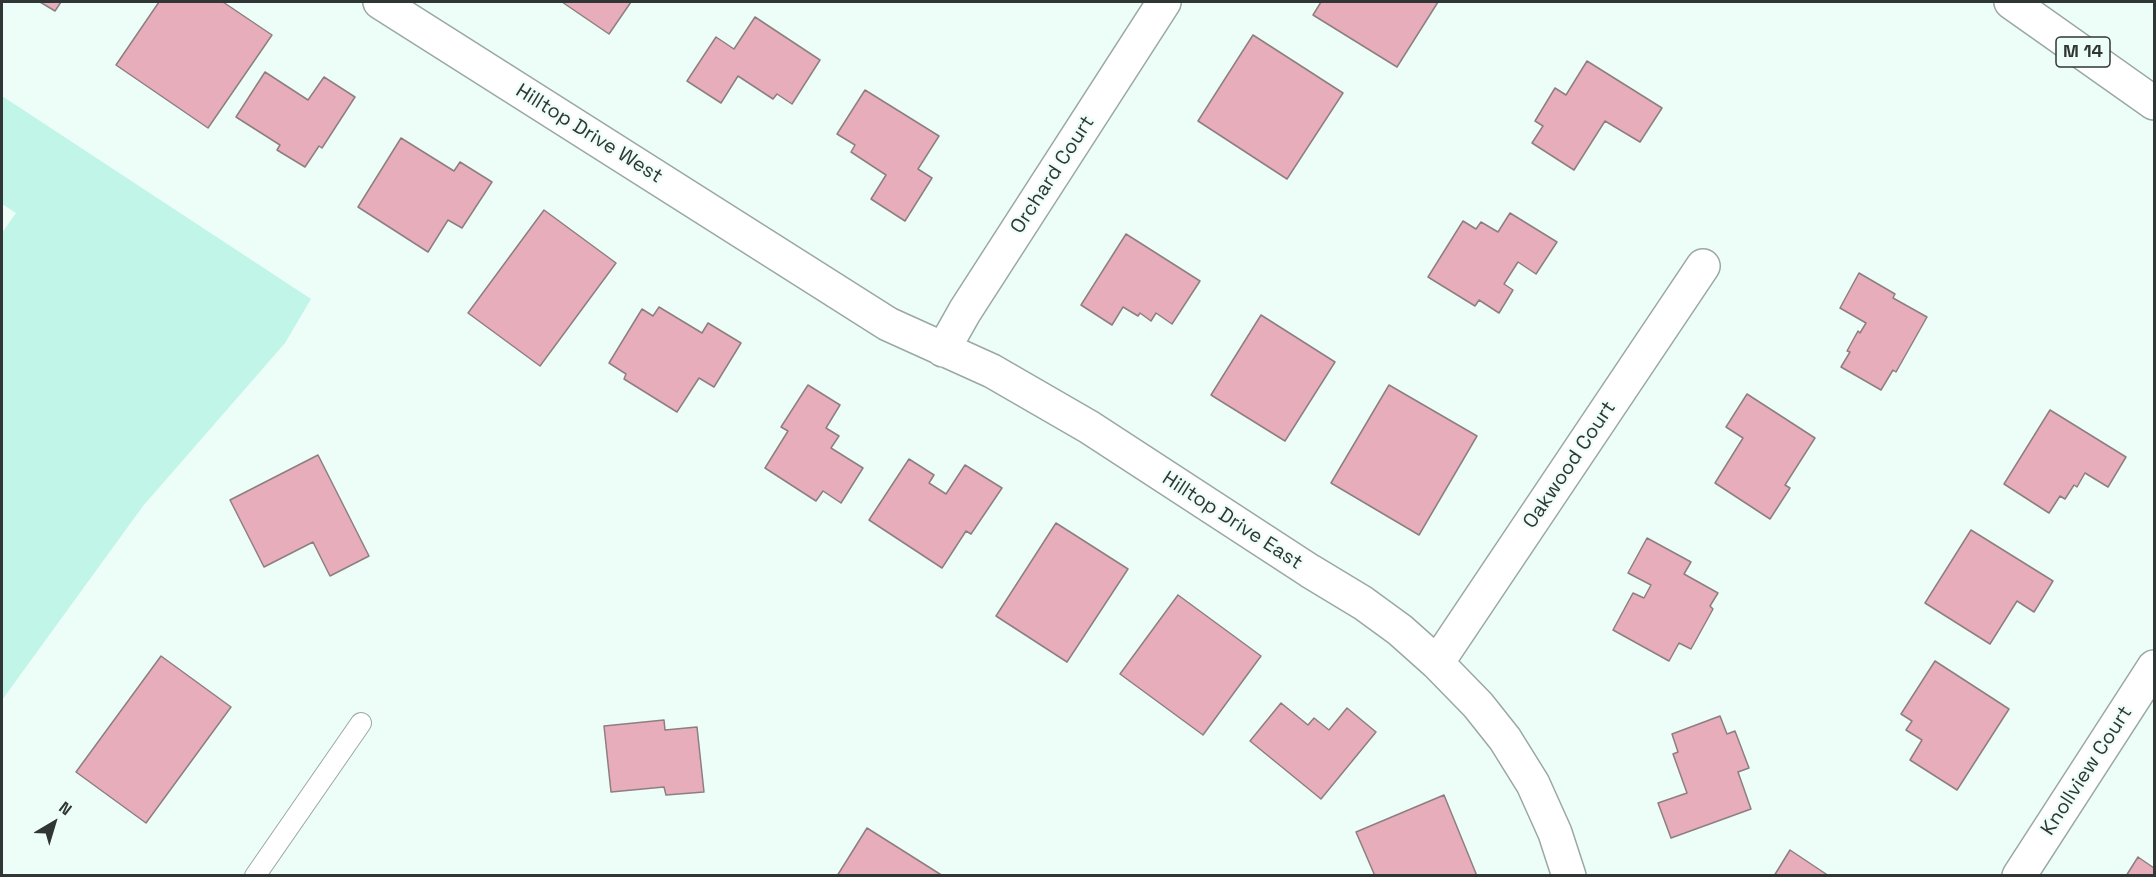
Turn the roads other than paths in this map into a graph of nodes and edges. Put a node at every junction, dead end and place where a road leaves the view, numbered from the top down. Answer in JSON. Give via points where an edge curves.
{"nodes":[{"id":1,"x":384,"y":2,"type":"edge"},
{"id":2,"x":1164,"y":2,"type":"edge"},
{"id":3,"x":2011,"y":2,"type":"edge"},
{"id":4,"x":2154,"y":103,"type":"edge"},
{"id":5,"x":797,"y":267,"type":"joint"},
{"id":6,"x":1703,"y":267,"type":"dead end"},
{"id":7,"x":943,"y":350,"type":"junction"},
{"id":8,"x":1437,"y":663,"type":"junction"},
{"id":9,"x":2154,"y":667,"type":"edge"},
{"id":10,"x":361,"y":723,"type":"dead end"},
{"id":11,"x":255,"y":876,"type":"edge"},
{"id":12,"x":1569,"y":876,"type":"edge"},
{"id":13,"x":2019,"y":876,"type":"edge"}],
"edges":[{"from":1,"to":5,"type":"main road","name":"Hilltop Drive West"},
{"from":2,"to":7,"type":"main road","name":"Orchard Court"},
{"from":3,"to":4,"type":"main road","number":"M 14"},
{"from":5,"to":7,"type":"main road","name":"Hilltop Drive East","via":[[888,324]]},
{"from":6,"to":8,"type":"main road","name":"Oakwood Court"},
{"from":7,"to":8,"type":"main road","name":"Hilltop Drive East","via":[[992,371],[1089,427],[1363,603]]},
{"from":8,"to":12,"type":"main road","name":"Hilltop Drive East","via":[[1505,739],[1533,784]]},
{"from":9,"to":13,"type":"main road","name":"Knollview Court"},
{"from":10,"to":11,"type":"lane"}]}
